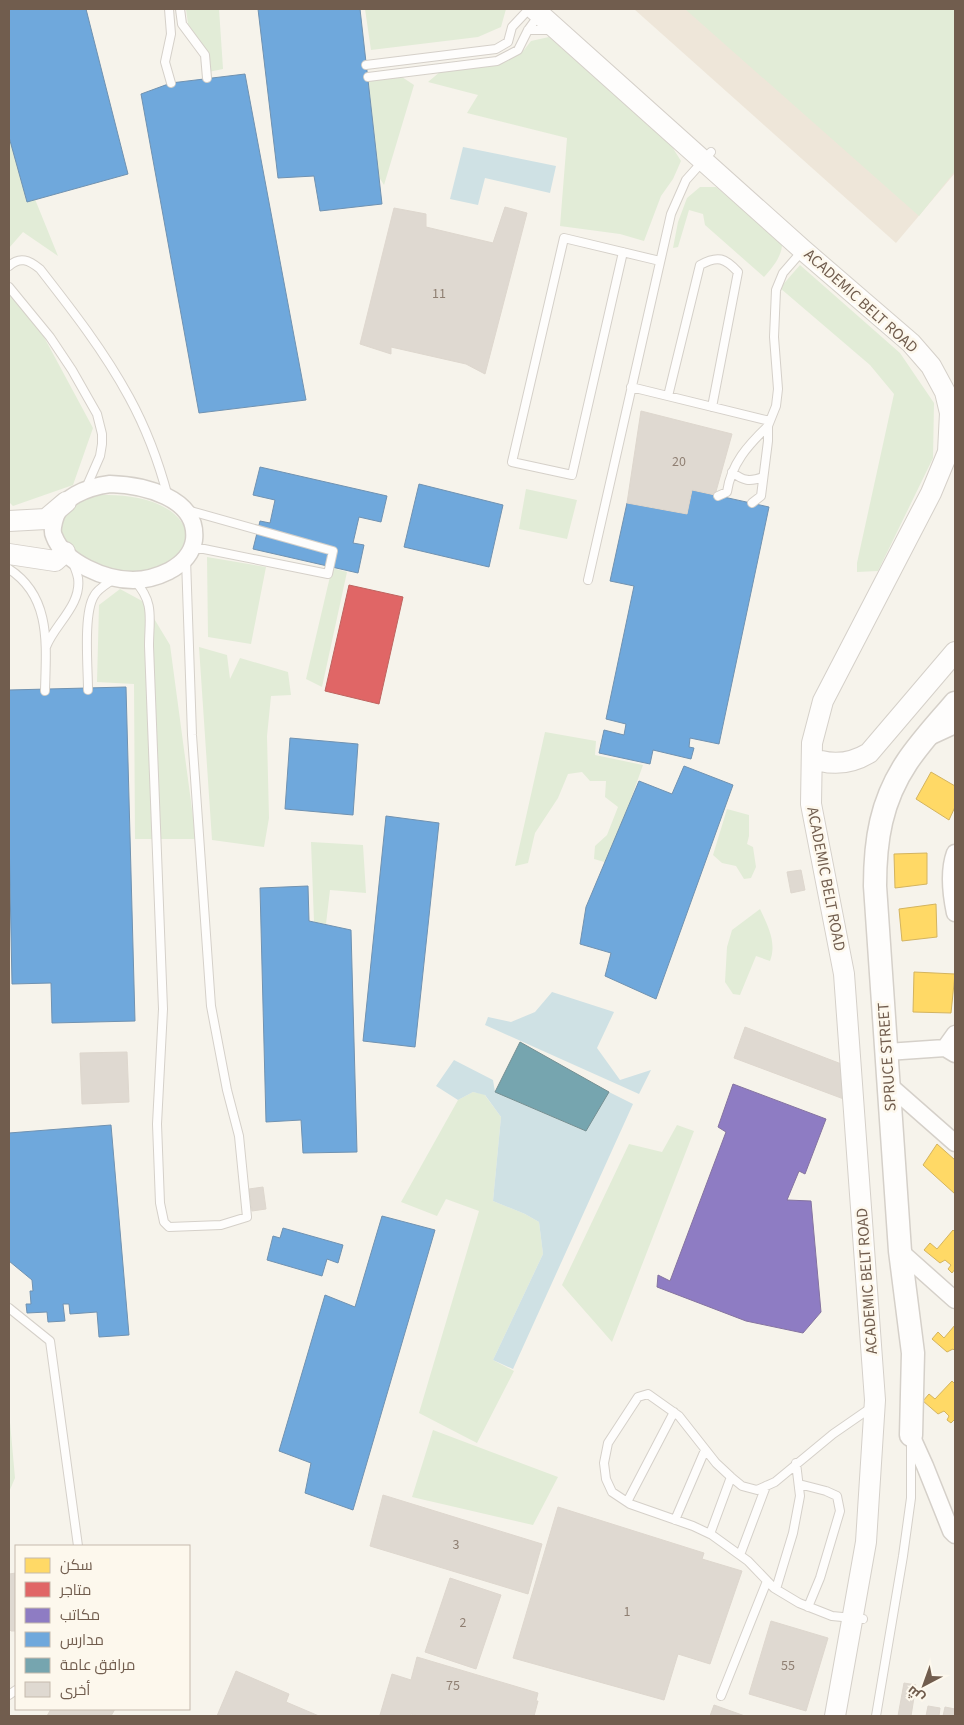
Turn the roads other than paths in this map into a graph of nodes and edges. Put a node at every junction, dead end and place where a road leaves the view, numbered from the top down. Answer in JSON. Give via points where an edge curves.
{"nodes":[{"id":1,"x":169,"y":9,"type":"edge"},
{"id":2,"x":180,"y":9,"type":"edge"},
{"id":3,"x":517,"y":9,"type":"edge"},
{"id":4,"x":540,"y":10,"type":"edge"},
{"id":5,"x":512,"y":27,"type":"junction"},
{"id":6,"x":557,"y":28,"type":"junction"},
{"id":7,"x":528,"y":30,"type":"junction"},
{"id":8,"x":366,"y":65,"type":"dead end"},
{"id":9,"x":368,"y":77,"type":"dead end"},
{"id":10,"x":207,"y":78,"type":"dead end"},
{"id":11,"x":171,"y":83,"type":"dead end"},
{"id":12,"x":707,"y":156,"type":"junction"},
{"id":13,"x":803,"y":250,"type":"junction"},
{"id":14,"x":623,"y":252,"type":"junction"},
{"id":15,"x":660,"y":261,"type":"junction"},
{"id":16,"x":9,"y":266,"type":"edge"},
{"id":17,"x":9,"y":287,"type":"edge"},
{"id":18,"x":631,"y":387,"type":"junction"},
{"id":19,"x":668,"y":396,"type":"junction"},
{"id":20,"x":955,"y":399,"type":"edge"},
{"id":21,"x":712,"y":407,"type":"junction"},
{"id":22,"x":769,"y":424,"type":"junction"},
{"id":23,"x":955,"y":458,"type":"edge"},
{"id":24,"x":732,"y":472,"type":"junction"},
{"id":25,"x":763,"y":477,"type":"junction"},
{"id":26,"x":168,"y":496,"type":"junction"},
{"id":27,"x":718,"y":496,"type":"dead end"},
{"id":28,"x":72,"y":498,"type":"junction"},
{"id":29,"x":752,"y":503,"type":"dead end"},
{"id":30,"x":183,"y":509,"type":"junction"},
{"id":31,"x":9,"y":521,"type":"edge"},
{"id":32,"x":9,"y":554,"type":"edge"},
{"id":33,"x":189,"y":554,"type":"junction"},
{"id":34,"x":68,"y":556,"type":"junction"},
{"id":35,"x":9,"y":569,"type":"edge"},
{"id":36,"x":116,"y":578,"type":"junction"},
{"id":37,"x":133,"y":580,"type":"junction"},
{"id":38,"x":588,"y":580,"type":"dead end"},
{"id":39,"x":45,"y":649,"type":"junction"},
{"id":40,"x":955,"y":652,"type":"edge"},
{"id":41,"x":88,"y":690,"type":"dead end"},
{"id":42,"x":44,"y":691,"type":"dead end"},
{"id":43,"x":955,"y":703,"type":"edge"},
{"id":44,"x":955,"y":725,"type":"edge"},
{"id":45,"x":925,"y":739,"type":"junction"},
{"id":46,"x":821,"y":761,"type":"junction"},
{"id":47,"x":955,"y":853,"type":"edge"},
{"id":48,"x":955,"y":913,"type":"edge"},
{"id":49,"x":955,"y":1034,"type":"edge"},
{"id":50,"x":950,"y":1051,"type":"edge"},
{"id":51,"x":887,"y":1052,"type":"junction"},
{"id":52,"x":889,"y":1085,"type":"junction"},
{"id":53,"x":955,"y":1143,"type":"edge"},
{"id":54,"x":900,"y":1251,"type":"junction"},
{"id":55,"x":955,"y":1300,"type":"edge"},
{"id":56,"x":9,"y":1308,"type":"edge"},
{"id":57,"x":875,"y":1406,"type":"junction"},
{"id":58,"x":674,"y":1412,"type":"junction"},
{"id":59,"x":911,"y":1435,"type":"junction"},
{"id":60,"x":705,"y":1450,"type":"junction"},
{"id":61,"x":796,"y":1463,"type":"junction"},
{"id":62,"x":731,"y":1478,"type":"junction"},
{"id":63,"x":799,"y":1484,"type":"junction"},
{"id":64,"x":766,"y":1486,"type":"junction"},
{"id":65,"x":627,"y":1502,"type":"junction"},
{"id":66,"x":675,"y":1520,"type":"junction"},
{"id":67,"x":710,"y":1534,"type":"junction"},
{"id":68,"x":955,"y":1535,"type":"edge"},
{"id":69,"x":78,"y":1545,"type":"edge"},
{"id":70,"x":740,"y":1555,"type":"junction"},
{"id":71,"x":767,"y":1581,"type":"junction"},
{"id":72,"x":776,"y":1589,"type":"junction"},
{"id":73,"x":808,"y":1607,"type":"junction"},
{"id":74,"x":858,"y":1618,"type":"junction"},
{"id":75,"x":721,"y":1696,"type":"dead end"},
{"id":76,"x":835,"y":1716,"type":"edge"},
{"id":77,"x":844,"y":1716,"type":"edge"},
{"id":78,"x":876,"y":1716,"type":"edge"}],
"edges":[{"from":1,"to":11,"type":"lane","via":[[171,34],[165,62]]},
{"from":2,"to":10,"type":"lane","via":[[182,24],[205,55]]},
{"from":3,"to":5,"type":"lane","via":[[518,15]]},
{"from":4,"to":5,"type":"lane"},
{"from":4,"to":6,"type":"street","name":"ACADEMIC BELT ROAD"},
{"from":4,"to":7,"type":"lane"},
{"from":4,"to":12,"type":"street","name":"ACADEMIC BELT ROAD"},
{"from":5,"to":8,"type":"lane","via":[[508,42],[496,49]]},
{"from":6,"to":7,"type":"lane"},
{"from":6,"to":12,"type":"street","name":"ACADEMIC BELT ROAD"},
{"from":7,"to":9,"type":"lane","via":[[518,50],[497,61]]},
{"from":12,"to":13,"type":"street","name":"ACADEMIC BELT ROAD"},
{"from":12,"to":15,"type":"lane","via":[[686,180],[676,199]]},
{"from":12,"to":20,"type":"street","name":"ACADEMIC BELT ROAD","via":[[917,337],[936,358],[953,388]]},
{"from":13,"to":22,"type":"lane","via":[[783,273],[776,290],[774,337],[778,389]]},
{"from":13,"to":57,"type":"street","name":"ACADEMIC BELT ROAD","via":[[911,343],[931,366],[945,392],[950,413],[948,452],[931,493],[822,701],[812,743],[811,804],[844,974]]},
{"from":14,"to":14,"type":"lane","via":[[564,238],[512,462],[572,474]]},
{"from":14,"to":15,"type":"lane"},
{"from":15,"to":18,"type":"lane"},
{"from":16,"to":26,"type":"lane","via":[[21,260],[33,263],[87,330],[130,398]]},
{"from":17,"to":28,"type":"lane","via":[[50,338],[97,414],[102,434],[100,456],[87,487]]},
{"from":18,"to":19,"type":"lane"},
{"from":18,"to":38,"type":"lane"},
{"from":19,"to":21,"type":"lane"},
{"from":19,"to":21,"type":"lane","via":[[700,264],[718,259],[729,262],[738,272]]},
{"from":21,"to":22,"type":"lane"},
{"from":22,"to":24,"type":"lane","via":[[743,452]]},
{"from":22,"to":25,"type":"lane"},
{"from":23,"to":46,"type":"street","name":"ACADEMIC BELT ROAD","via":[[942,502],[836,701]]},
{"from":24,"to":25,"type":"lane","via":[[749,481]]},
{"from":24,"to":27,"type":"lane","via":[[727,492]]},
{"from":25,"to":29,"type":"lane","via":[[761,496]]},
{"from":26,"to":28,"type":"street","via":[[128,485],[94,486]]},
{"from":26,"to":30,"type":"street"},
{"from":28,"to":31,"type":"street","via":[[46,519]]},
{"from":28,"to":34,"type":"street","via":[[58,510],[53,534]]},
{"from":30,"to":33,"type":"street","via":[[194,527]]},
{"from":30,"to":33,"type":"lane","via":[[333,551],[328,574],[204,549]]},
{"from":32,"to":34,"type":"street","via":[[55,561]]},
{"from":33,"to":37,"type":"street","via":[[173,569]]},
{"from":33,"to":37,"type":"lane","via":[[192,735],[212,1006],[239,1136],[247,1216],[221,1225],[170,1227],[164,1222],[160,1203],[157,1124],[164,1009],[150,609],[143,590]]},
{"from":34,"to":36,"type":"street","via":[[88,569]]},
{"from":34,"to":39,"type":"lane","via":[[78,579],[76,595]]},
{"from":35,"to":39,"type":"lane","via":[[25,582],[39,604]]},
{"from":36,"to":37,"type":"street"},
{"from":36,"to":41,"type":"lane","via":[[95,593],[90,604]]},
{"from":39,"to":42,"type":"lane"},
{"from":40,"to":46,"type":"street","via":[[869,753],[851,761]]},
{"from":43,"to":45,"type":"main road","name":"SPRUCE STREET"},
{"from":44,"to":45,"type":"street"},
{"from":45,"to":51,"type":"main road","name":"SPRUCE STREET","via":[[904,767],[886,803],[875,855]]},
{"from":46,"to":74,"type":"street","name":"ACADEMIC BELT ROAD","via":[[820,794],[853,959],[885,1396],[882,1502]]},
{"from":47,"to":48,"type":"street","via":[[950,892]]},
{"from":49,"to":50,"type":"street"},
{"from":50,"to":51,"type":"street"},
{"from":51,"to":52,"type":"main road","name":"SPRUCE STREET"},
{"from":52,"to":53,"type":"street"},
{"from":52,"to":54,"type":"main road","name":"SPRUCE STREET"},
{"from":54,"to":55,"type":"street"},
{"from":54,"to":59,"type":"main road","name":"SPRUCE STREET","via":[[913,1353]]},
{"from":56,"to":69,"type":"lane","via":[[50,1341]]},
{"from":57,"to":61,"type":"lane"},
{"from":57,"to":74,"type":"street","name":"ACADEMIC BELT ROAD"},
{"from":58,"to":60,"type":"lane"},
{"from":58,"to":65,"type":"lane"},
{"from":58,"to":65,"type":"lane","via":[[648,1394],[638,1397],[608,1443],[604,1463],[606,1479],[612,1492]]},
{"from":59,"to":68,"type":"street"},
{"from":59,"to":78,"type":"lane","via":[[911,1498]]},
{"from":60,"to":62,"type":"lane"},
{"from":60,"to":66,"type":"lane"},
{"from":61,"to":63,"type":"lane"},
{"from":61,"to":64,"type":"lane"},
{"from":62,"to":64,"type":"lane","via":[[742,1486],[757,1490]]},
{"from":62,"to":67,"type":"lane"},
{"from":63,"to":72,"type":"lane","via":[[793,1533]]},
{"from":63,"to":73,"type":"lane","via":[[837,1496],[840,1511]]},
{"from":64,"to":70,"type":"lane"},
{"from":65,"to":66,"type":"lane"},
{"from":66,"to":67,"type":"lane"},
{"from":67,"to":70,"type":"lane"},
{"from":70,"to":71,"type":"lane"},
{"from":71,"to":72,"type":"lane"},
{"from":71,"to":75,"type":"lane"},
{"from":72,"to":73,"type":"lane"},
{"from":73,"to":74,"type":"lane","via":[[832,1616]]},
{"from":74,"to":76,"type":"street","name":"ACADEMIC BELT ROAD"},
{"from":74,"to":77,"type":"street","name":"ACADEMIC BELT ROAD"}]}
